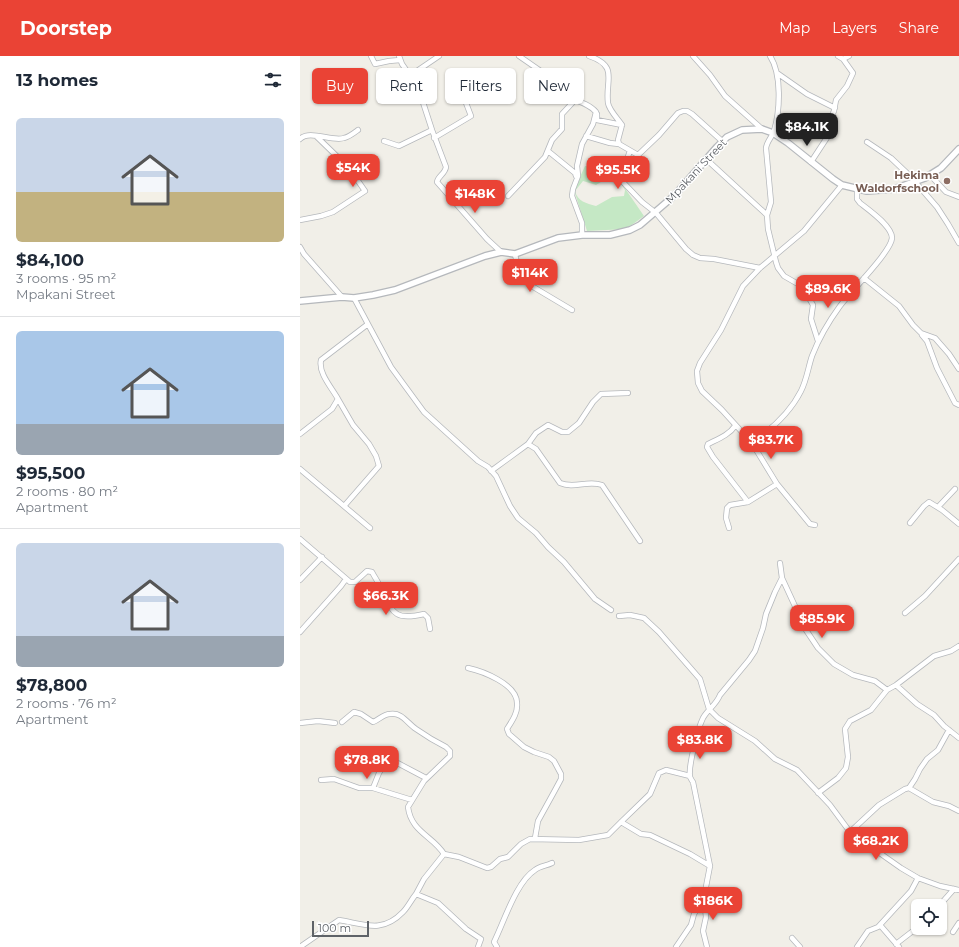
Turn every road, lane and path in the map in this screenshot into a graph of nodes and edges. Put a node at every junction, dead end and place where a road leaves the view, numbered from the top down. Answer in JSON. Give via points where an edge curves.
{"nodes":[{"id":1,"x":371,"y":56,"type":"edge"},
{"id":2,"x":439,"y":56,"type":"edge"},
{"id":3,"x":519,"y":56,"type":"edge"},
{"id":4,"x":589,"y":56,"type":"edge"},
{"id":5,"x":693,"y":56,"type":"edge"},
{"id":6,"x":770,"y":56,"type":"edge"},
{"id":7,"x":838,"y":56,"type":"edge"},
{"id":8,"x":849,"y":56,"type":"edge"},
{"id":9,"x":400,"y":58,"type":"edge"},
{"id":10,"x":843,"y":60,"type":"junction"},
{"id":11,"x":406,"y":68,"type":"edge"},
{"id":12,"x":422,"y":68,"type":"edge"},
{"id":13,"x":536,"y":68,"type":"edge"},
{"id":14,"x":777,"y":73,"type":"junction"},
{"id":15,"x":584,"y":103,"type":"edge"},
{"id":16,"x":424,"y":104,"type":"edge"},
{"id":17,"x":466,"y":104,"type":"edge"},
{"id":18,"x":571,"y":104,"type":"edge"},
{"id":19,"x":835,"y":108,"type":"junction"},
{"id":20,"x":596,"y":112,"type":"junction"},
{"id":21,"x":622,"y":125,"type":"junction"},
{"id":22,"x":762,"y":129,"type":"junction"},
{"id":23,"x":358,"y":130,"type":"dead end"},
{"id":24,"x":432,"y":130,"type":"junction"},
{"id":25,"x":300,"y":131,"type":"edge"},
{"id":26,"x":773,"y":133,"type":"junction"},
{"id":27,"x":304,"y":136,"type":"junction"},
{"id":28,"x":316,"y":136,"type":"junction"},
{"id":29,"x":586,"y":136,"type":"junction"},
{"id":30,"x":434,"y":138,"type":"junction"},
{"id":31,"x":300,"y":139,"type":"edge"},
{"id":32,"x":384,"y":141,"type":"dead end"},
{"id":33,"x":722,"y":141,"type":"junction"},
{"id":34,"x":867,"y":142,"type":"dead end"},
{"id":35,"x":619,"y":144,"type":"junction"},
{"id":36,"x":959,"y":149,"type":"edge"},
{"id":37,"x":548,"y":151,"type":"junction"},
{"id":38,"x":630,"y":151,"type":"junction"},
{"id":39,"x":706,"y":159,"type":"junction"},
{"id":40,"x":811,"y":162,"type":"junction"},
{"id":41,"x":930,"y":175,"type":"junction"},
{"id":42,"x":916,"y":182,"type":"junction"},
{"id":43,"x":842,"y":185,"type":"junction"},
{"id":44,"x":857,"y":189,"type":"junction"},
{"id":45,"x":508,"y":196,"type":"dead end"},
{"id":46,"x":959,"y":197,"type":"edge"},
{"id":47,"x":570,"y":198,"type":"dead end"},
{"id":48,"x":656,"y":213,"type":"junction"},
{"id":49,"x":767,"y":215,"type":"junction"},
{"id":50,"x":300,"y":220,"type":"edge"},
{"id":51,"x":582,"y":235,"type":"junction"},
{"id":52,"x":959,"y":243,"type":"edge"},
{"id":53,"x":300,"y":247,"type":"edge"},
{"id":54,"x":501,"y":252,"type":"junction"},
{"id":55,"x":515,"y":254,"type":"junction"},
{"id":56,"x":775,"y":256,"type":"junction"},
{"id":57,"x":760,"y":268,"type":"junction"},
{"id":58,"x":864,"y":278,"type":"junction"},
{"id":59,"x":342,"y":297,"type":"junction"},
{"id":60,"x":354,"y":298,"type":"junction"},
{"id":61,"x":300,"y":301,"type":"edge"},
{"id":62,"x":572,"y":310,"type":"dead end"},
{"id":63,"x":368,"y":324,"type":"junction"},
{"id":64,"x":921,"y":333,"type":"junction"},
{"id":65,"x":818,"y":341,"type":"junction"},
{"id":66,"x":959,"y":369,"type":"edge"},
{"id":67,"x":628,"y":394,"type":"dead end"},
{"id":68,"x":338,"y":399,"type":"junction"},
{"id":69,"x":959,"y":405,"type":"edge"},
{"id":70,"x":735,"y":426,"type":"junction"},
{"id":71,"x":300,"y":434,"type":"edge"},
{"id":72,"x":752,"y":443,"type":"junction"},
{"id":73,"x":528,"y":444,"type":"junction"},
{"id":74,"x":300,"y":469,"type":"edge"},
{"id":75,"x":491,"y":470,"type":"junction"},
{"id":76,"x":777,"y":484,"type":"junction"},
{"id":77,"x":955,"y":489,"type":"dead end"},
{"id":78,"x":748,"y":502,"type":"junction"},
{"id":79,"x":344,"y":505,"type":"junction"},
{"id":80,"x":938,"y":507,"type":"junction"},
{"id":81,"x":910,"y":522,"type":"dead end"},
{"id":82,"x":959,"y":524,"type":"edge"},
{"id":83,"x":815,"y":525,"type":"dead end"},
{"id":84,"x":370,"y":528,"type":"dead end"},
{"id":85,"x":728,"y":528,"type":"dead end"},
{"id":86,"x":300,"y":539,"type":"edge"},
{"id":87,"x":640,"y":541,"type":"dead end"},
{"id":88,"x":322,"y":558,"type":"junction"},
{"id":89,"x":959,"y":559,"type":"edge"},
{"id":90,"x":780,"y":563,"type":"dead end"},
{"id":91,"x":782,"y":578,"type":"junction"},
{"id":92,"x":346,"y":579,"type":"junction"},
{"id":93,"x":300,"y":580,"type":"edge"},
{"id":94,"x":611,"y":610,"type":"dead end"},
{"id":95,"x":905,"y":613,"type":"dead end"},
{"id":96,"x":619,"y":616,"type":"dead end"},
{"id":97,"x":430,"y":629,"type":"dead end"},
{"id":98,"x":300,"y":632,"type":"edge"},
{"id":99,"x":959,"y":646,"type":"edge"},
{"id":100,"x":468,"y":668,"type":"dead end"},
{"id":101,"x":896,"y":685,"type":"junction"},
{"id":102,"x":887,"y":690,"type":"junction"},
{"id":103,"x":709,"y":709,"type":"junction"},
{"id":104,"x":342,"y":722,"type":"dead end"},
{"id":105,"x":300,"y":723,"type":"edge"},
{"id":106,"x":335,"y":723,"type":"dead end"},
{"id":107,"x":950,"y":730,"type":"junction"},
{"id":108,"x":959,"y":738,"type":"edge"},
{"id":109,"x":690,"y":776,"type":"junction"},
{"id":110,"x":426,"y":778,"type":"junction"},
{"id":111,"x":321,"y":780,"type":"dead end"},
{"id":112,"x":373,"y":788,"type":"junction"},
{"id":113,"x":909,"y":788,"type":"junction"},
{"id":114,"x":818,"y":793,"type":"junction"},
{"id":115,"x":412,"y":800,"type":"junction"},
{"id":116,"x":959,"y":811,"type":"edge"},
{"id":117,"x":621,"y":822,"type":"junction"},
{"id":118,"x":850,"y":832,"type":"junction"},
{"id":119,"x":535,"y":838,"type":"junction"},
{"id":120,"x":444,"y":854,"type":"junction"},
{"id":121,"x":552,"y":863,"type":"dead end"},
{"id":122,"x":710,"y":866,"type":"junction"},
{"id":123,"x":918,"y":878,"type":"junction"},
{"id":124,"x":957,"y":889,"type":"edge"},
{"id":125,"x":416,"y":894,"type":"junction"},
{"id":126,"x":704,"y":897,"type":"junction"},
{"id":127,"x":947,"y":899,"type":"edge"},
{"id":128,"x":959,"y":924,"type":"edge"},
{"id":129,"x":880,"y":925,"type":"junction"},
{"id":130,"x":953,"y":932,"type":"dead end"},
{"id":131,"x":911,"y":933,"type":"edge"},
{"id":132,"x":792,"y":938,"type":"dead end"},
{"id":133,"x":897,"y":945,"type":"edge"},
{"id":134,"x":300,"y":947,"type":"edge"},
{"id":135,"x":478,"y":947,"type":"edge"},
{"id":136,"x":497,"y":947,"type":"edge"},
{"id":137,"x":676,"y":947,"type":"edge"},
{"id":138,"x":707,"y":947,"type":"edge"},
{"id":139,"x":800,"y":947,"type":"edge"},
{"id":140,"x":857,"y":947,"type":"edge"}],
"edges":[{"from":1,"to":9,"type":"street","via":[[375,64]]},
{"from":2,"to":12,"type":"street"},
{"from":3,"to":13,"type":"street"},
{"from":4,"to":21,"type":"street","via":[[606,64],[609,75],[608,104]]},
{"from":5,"to":22,"type":"street","via":[[724,96]]},
{"from":6,"to":14,"type":"street"},
{"from":7,"to":10,"type":"street"},
{"from":8,"to":10,"type":"street"},
{"from":9,"to":11,"type":"street"},
{"from":10,"to":19,"type":"street","via":[[853,73],[835,102]]},
{"from":14,"to":19,"type":"street","via":[[807,94]]},
{"from":14,"to":26,"type":"street","via":[[778,92]]},
{"from":15,"to":20,"type":"street","via":[[592,106]]},
{"from":16,"to":24,"type":"street"},
{"from":17,"to":30,"type":"street","via":[[471,116]]},
{"from":18,"to":37,"type":"street","via":[[562,114],[562,129],[552,140]]},
{"from":19,"to":40,"type":"street","via":[[830,120],[830,133]]},
{"from":20,"to":21,"type":"street","via":[[597,120]]},
{"from":20,"to":29,"type":"street"},
{"from":21,"to":35,"type":"street"},
{"from":22,"to":26,"type":"street","name":"Mpakani Street"},
{"from":22,"to":33,"type":"street","name":"Mpakani Street","via":[[742,130]]},
{"from":23,"to":28,"type":"street","via":[[343,139]]},
{"from":24,"to":30,"type":"street"},
{"from":24,"to":32,"type":"street","via":[[399,146]]},
{"from":25,"to":27,"type":"street"},
{"from":26,"to":40,"type":"street","name":"Mpakani Street"},
{"from":26,"to":49,"type":"street","via":[[766,148],[771,202]]},
{"from":27,"to":28,"type":"street"},
{"from":27,"to":31,"type":"street"},
{"from":28,"to":50,"type":"street","via":[[349,168],[365,191],[333,212]]},
{"from":29,"to":35,"type":"street"},
{"from":29,"to":51,"type":"street","via":[[582,144],[577,166],[578,176],[572,196],[582,223]]},
{"from":30,"to":54,"type":"street","via":[[446,167],[446,171],[437,182]]},
{"from":33,"to":38,"type":"street","via":[[692,114],[682,111],[638,154]]},
{"from":33,"to":39,"type":"street","name":"Mpakani Street"},
{"from":34,"to":42,"type":"street","via":[[891,158]]},
{"from":35,"to":38,"type":"street"},
{"from":36,"to":41,"type":"street","name":"Mpakani Street","via":[[941,168]]},
{"from":37,"to":45,"type":"street","via":[[542,161]]},
{"from":37,"to":47,"type":"street","via":[[577,175]]},
{"from":38,"to":48,"type":"street","via":[[622,172],[622,180]]},
{"from":39,"to":48,"type":"street","name":"Mpakani Street"},
{"from":39,"to":49,"type":"street"},
{"from":40,"to":43,"type":"street","name":"Mpakani Street"},
{"from":41,"to":42,"type":"street","name":"Mpakani Street"},
{"from":41,"to":46,"type":"street","via":[[944,190]]},
{"from":42,"to":44,"type":"street","name":"Mpakani Street","via":[[894,189]]},
{"from":42,"to":52,"type":"street"},
{"from":43,"to":44,"type":"street","name":"Mpakani Street"},
{"from":43,"to":56,"type":"street","via":[[804,231]]},
{"from":44,"to":58,"type":"street","via":[[857,199],[888,228],[892,239]]},
{"from":48,"to":51,"type":"street","name":"Mpakani Street","via":[[640,225],[620,234]]},
{"from":48,"to":57,"type":"street","via":[[693,256]]},
{"from":49,"to":56,"type":"street"},
{"from":51,"to":55,"type":"street","name":"Mpakani Street","via":[[558,238]]},
{"from":53,"to":59,"type":"street"},
{"from":54,"to":55,"type":"street","name":"Mpakani Street"},
{"from":54,"to":60,"type":"street","name":"Mpakani Street","via":[[395,290]]},
{"from":55,"to":62,"type":"street","via":[[530,284]]},
{"from":56,"to":57,"type":"street"},
{"from":56,"to":65,"type":"street","via":[[780,272],[805,288],[813,305],[812,319]]},
{"from":57,"to":70,"type":"street","via":[[743,286],[722,330],[697,371],[698,383],[702,390]]},
{"from":58,"to":64,"type":"street","via":[[899,306]]},
{"from":58,"to":65,"type":"street","via":[[841,304]]},
{"from":59,"to":60,"type":"street","name":"Mpakani Street"},
{"from":59,"to":61,"type":"street","name":"Mpakani Street"},
{"from":60,"to":63,"type":"street"},
{"from":63,"to":68,"type":"street","via":[[321,360],[321,370]]},
{"from":63,"to":75,"type":"street","via":[[391,367],[424,412],[462,448]]},
{"from":64,"to":66,"type":"street","via":[[935,338]]},
{"from":64,"to":69,"type":"street","via":[[955,403]]},
{"from":65,"to":72,"type":"street","via":[[800,392],[779,422]]},
{"from":67,"to":73,"type":"street","via":[[601,394],[579,423],[568,432],[548,425],[536,433]]},
{"from":68,"to":71,"type":"street","via":[[332,409]]},
{"from":68,"to":79,"type":"street","via":[[353,425],[369,444],[379,466]]},
{"from":70,"to":72,"type":"street"},
{"from":70,"to":78,"type":"street","via":[[727,435],[707,446]]},
{"from":72,"to":76,"type":"street"},
{"from":73,"to":75,"type":"street"},
{"from":73,"to":87,"type":"street","via":[[536,449],[560,484],[602,485]]},
{"from":74,"to":79,"type":"street"},
{"from":75,"to":94,"type":"street","via":[[518,518],[564,562],[595,599]]},
{"from":76,"to":78,"type":"street"},
{"from":76,"to":83,"type":"street","via":[[810,524]]},
{"from":77,"to":80,"type":"street"},
{"from":78,"to":85,"type":"street","via":[[730,505],[727,508]]},
{"from":79,"to":84,"type":"street"},
{"from":80,"to":81,"type":"street","via":[[928,502]]},
{"from":80,"to":82,"type":"street"},
{"from":86,"to":88,"type":"street"},
{"from":88,"to":92,"type":"street"},
{"from":88,"to":93,"type":"street"},
{"from":89,"to":95,"type":"street","via":[[925,596]]},
{"from":90,"to":91,"type":"street"},
{"from":91,"to":102,"type":"street","via":[[806,630],[818,648],[834,664],[853,675],[875,681]]},
{"from":91,"to":103,"type":"street","via":[[750,660]]},
{"from":92,"to":97,"type":"street","via":[[353,583],[366,571],[372,572],[394,612],[402,616],[424,614],[428,618]]},
{"from":92,"to":98,"type":"street"},
{"from":96,"to":103,"type":"street","via":[[644,618],[659,632],[700,679]]},
{"from":99,"to":101,"type":"street","via":[[934,656]]},
{"from":100,"to":119,"type":"street","via":[[495,678],[514,693],[517,710],[508,729],[509,734],[524,747],[549,757],[559,769],[561,779],[538,820]]},
{"from":101,"to":102,"type":"street"},
{"from":101,"to":107,"type":"street"},
{"from":102,"to":114,"type":"street","via":[[871,710],[850,721],[845,730],[848,757],[846,768],[838,778]]},
{"from":103,"to":109,"type":"street","via":[[694,744]]},
{"from":103,"to":114,"type":"street","via":[[718,718],[755,741],[775,759],[796,770]]},
{"from":104,"to":110,"type":"street","via":[[354,712],[373,722],[386,714],[401,716],[450,751],[447,760]]},
{"from":105,"to":106,"type":"street"},
{"from":107,"to":108,"type":"street"},
{"from":107,"to":113,"type":"street","via":[[938,750],[927,759]]},
{"from":109,"to":117,"type":"street","via":[[666,770],[659,774],[650,794]]},
{"from":109,"to":122,"type":"street"},
{"from":110,"to":112,"type":"street","via":[[388,758]]},
{"from":110,"to":115,"type":"street"},
{"from":111,"to":112,"type":"street","via":[[334,779],[359,788]]},
{"from":112,"to":115,"type":"street"},
{"from":113,"to":116,"type":"street","via":[[933,802]]},
{"from":113,"to":118,"type":"street","via":[[879,805]]},
{"from":114,"to":118,"type":"street"},
{"from":115,"to":120,"type":"street","via":[[408,807],[414,824]]},
{"from":117,"to":119,"type":"street","via":[[608,835],[579,840]]},
{"from":117,"to":122,"type":"street"},
{"from":118,"to":123,"type":"street","via":[[864,844]]},
{"from":119,"to":120,"type":"street","via":[[526,840],[508,857],[487,868]]},
{"from":120,"to":125,"type":"street","via":[[424,879]]},
{"from":121,"to":136,"type":"street","via":[[534,870],[523,883],[494,942]]},
{"from":122,"to":126,"type":"street"},
{"from":123,"to":124,"type":"street"},
{"from":123,"to":129,"type":"street","via":[[911,891]]},
{"from":124,"to":127,"type":"street"},
{"from":125,"to":134,"type":"street","via":[[404,912],[382,926],[374,927],[338,920]]},
{"from":125,"to":135,"type":"street","via":[[438,903],[481,939]]},
{"from":126,"to":137,"type":"street"},
{"from":126,"to":138,"type":"street","via":[[706,917],[703,931]]},
{"from":128,"to":130,"type":"street"},
{"from":129,"to":133,"type":"street"},
{"from":129,"to":140,"type":"street","via":[[868,932]]},
{"from":131,"to":133,"type":"street"},
{"from":132,"to":139,"type":"street"}]}
